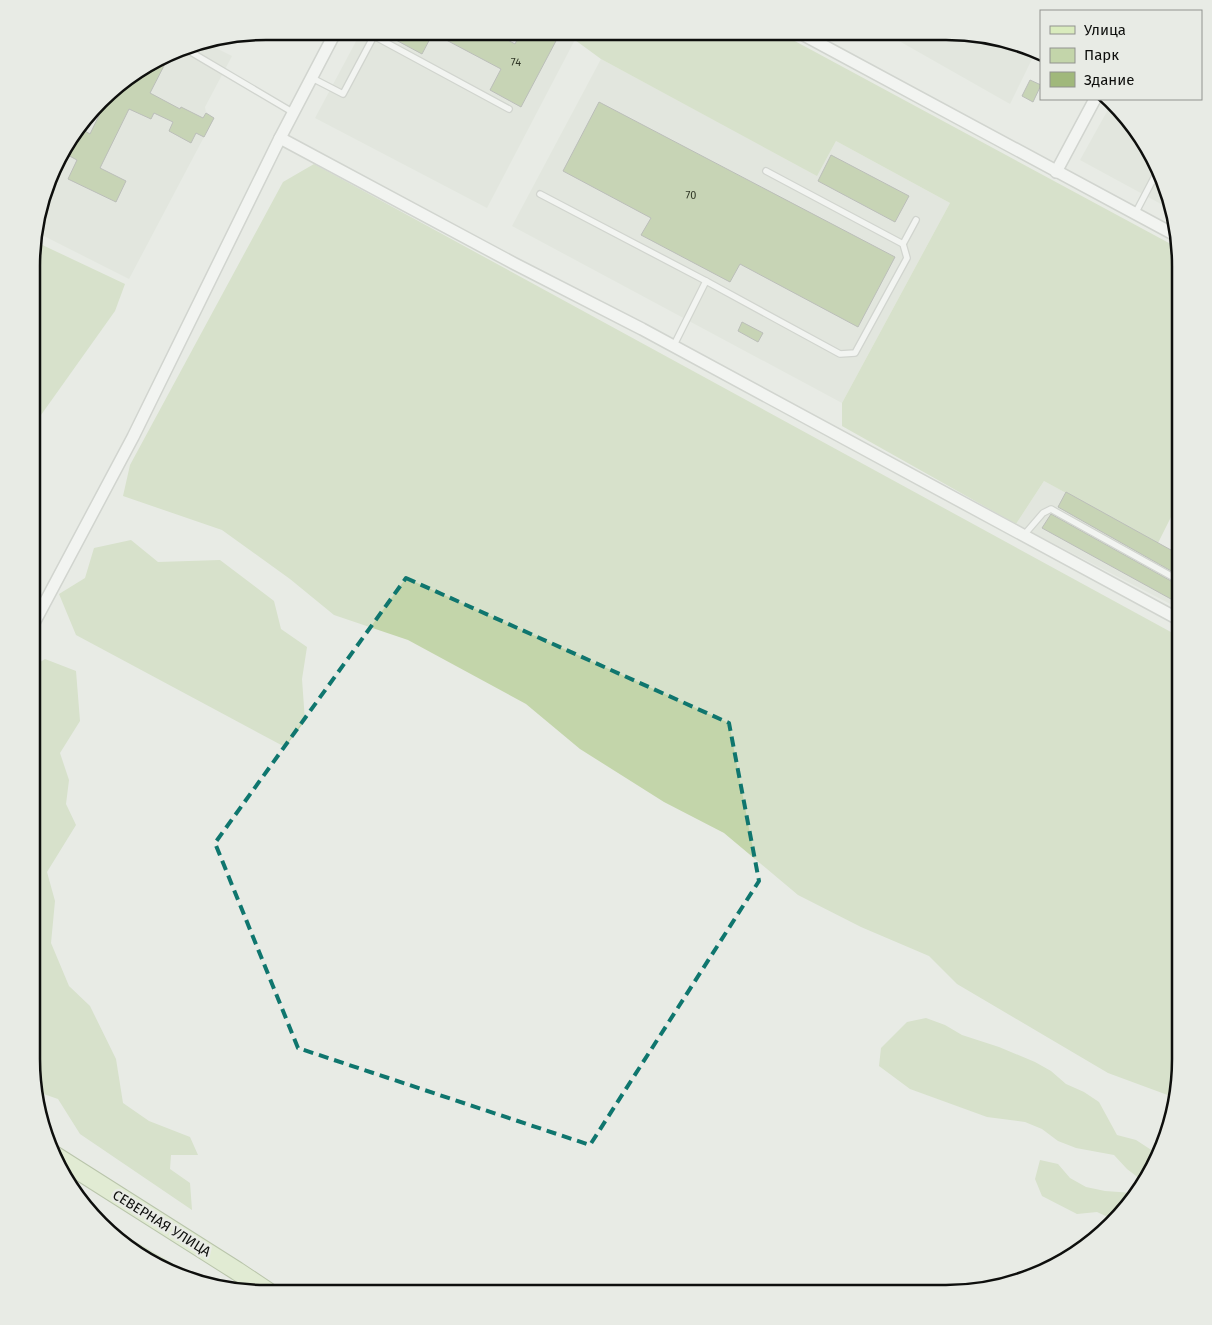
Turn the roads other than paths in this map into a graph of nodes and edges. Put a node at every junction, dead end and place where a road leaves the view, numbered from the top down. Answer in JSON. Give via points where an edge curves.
{"nodes":[{"id":1,"x":332,"y":40,"type":"edge"},
{"id":2,"x":372,"y":40,"type":"edge"},
{"id":3,"x":386,"y":40,"type":"edge"},
{"id":4,"x":813,"y":40,"type":"edge"},
{"id":5,"x":192,"y":53,"type":"edge"},
{"id":6,"x":312,"y":78,"type":"junction"},
{"id":7,"x":1094,"y":100,"type":"edge"},
{"id":8,"x":509,"y":109,"type":"dead end"},
{"id":9,"x":294,"y":113,"type":"junction"},
{"id":10,"x":280,"y":138,"type":"junction"},
{"id":11,"x":766,"y":172,"type":"dead end"},
{"id":12,"x":1056,"y":172,"type":"junction"},
{"id":13,"x":1154,"y":178,"type":"edge"},
{"id":14,"x":540,"y":194,"type":"dead end"},
{"id":15,"x":1136,"y":212,"type":"junction"},
{"id":16,"x":916,"y":220,"type":"dead end"},
{"id":17,"x":1169,"y":231,"type":"edge"},
{"id":18,"x":903,"y":244,"type":"junction"},
{"id":19,"x":706,"y":281,"type":"junction"},
{"id":20,"x":673,"y":346,"type":"junction"},
{"id":21,"x":1024,"y":535,"type":"junction"},
{"id":22,"x":1172,"y":577,"type":"edge"},
{"id":23,"x":40,"y":612,"type":"edge"},
{"id":24,"x":1172,"y":616,"type":"edge"},
{"id":25,"x":64,"y":1162,"type":"edge"},
{"id":26,"x":237,"y":1271,"type":"junction"},
{"id":27,"x":243,"y":1284,"type":"edge"},
{"id":28,"x":258,"y":1285,"type":"edge"}],
"edges":[{"from":1,"to":6,"type":"street"},
{"from":2,"to":6,"type":"lane","via":[[343,94]]},
{"from":3,"to":8,"type":"lane"},
{"from":4,"to":12,"type":"street"},
{"from":5,"to":9,"type":"lane"},
{"from":6,"to":9,"type":"street"},
{"from":7,"to":12,"type":"street"},
{"from":9,"to":10,"type":"street"},
{"from":10,"to":20,"type":"street"},
{"from":10,"to":23,"type":"street","via":[[133,437]]},
{"from":11,"to":18,"type":"lane"},
{"from":12,"to":15,"type":"street"},
{"from":13,"to":15,"type":"lane"},
{"from":14,"to":19,"type":"lane"},
{"from":15,"to":17,"type":"street"},
{"from":16,"to":18,"type":"lane"},
{"from":18,"to":19,"type":"lane","via":[[906,258],[855,353],[840,354]]},
{"from":19,"to":20,"type":"lane"},
{"from":20,"to":21,"type":"street"},
{"from":21,"to":22,"type":"lane","via":[[1042,513],[1051,509]]},
{"from":21,"to":24,"type":"street"},
{"from":25,"to":26,"type":"main road","name":"СЕВЕРНАЯ УЛИЦА"},
{"from":26,"to":27,"type":"lane"},
{"from":26,"to":28,"type":"main road","name":"СЕВЕРНАЯ УЛИЦА"}]}
